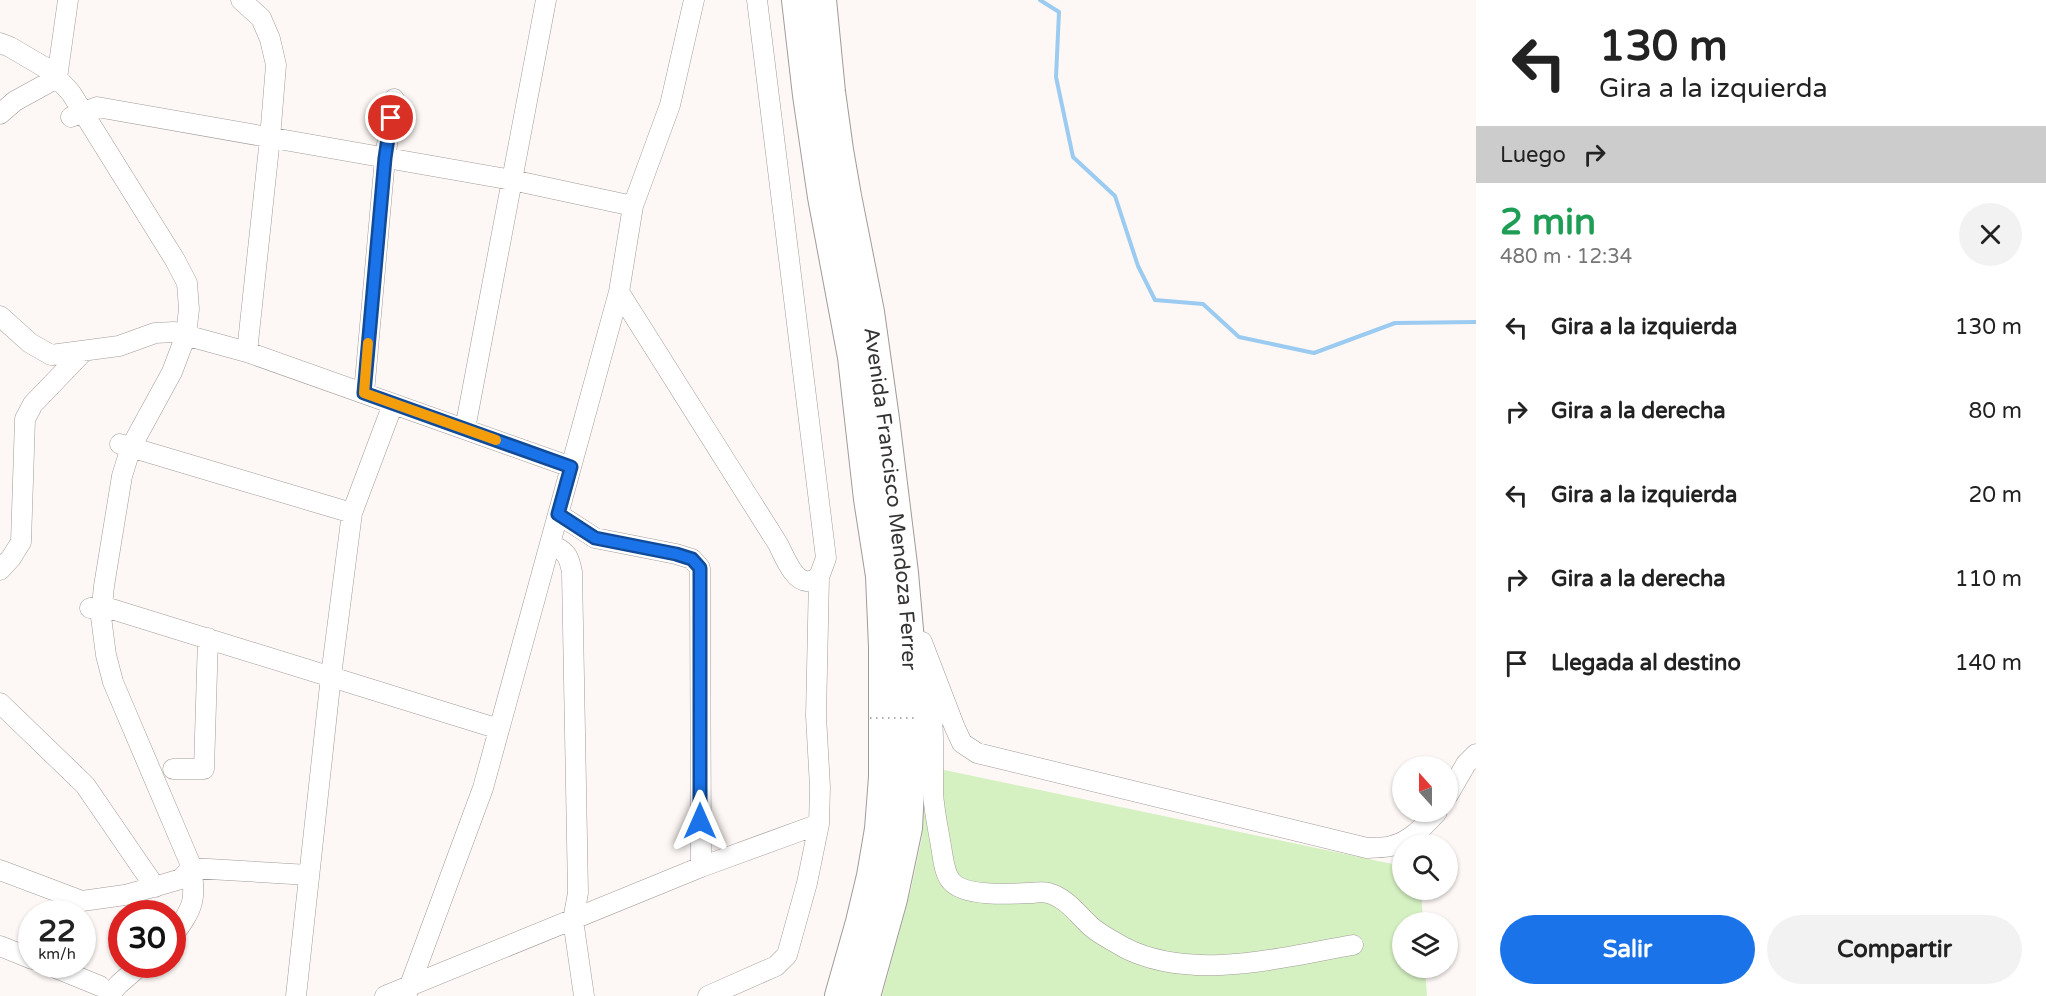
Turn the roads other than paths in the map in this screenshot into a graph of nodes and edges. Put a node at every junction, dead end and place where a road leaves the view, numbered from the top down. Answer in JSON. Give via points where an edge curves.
{"nodes":[{"id":1,"x":68,"y":0,"type":"edge"},
{"id":2,"x":546,"y":0,"type":"edge"},
{"id":3,"x":694,"y":0,"type":"edge"},
{"id":4,"x":757,"y":0,"type":"edge"},
{"id":5,"x":797,"y":0,"type":"edge"},
{"id":6,"x":821,"y":0,"type":"edge"},
{"id":7,"x":249,"y":1,"type":"edge"},
{"id":8,"x":0,"y":43,"type":"edge"},
{"id":9,"x":0,"y":56,"type":"edge"},
{"id":10,"x":52,"y":81,"type":"junction"},
{"id":11,"x":819,"y":93,"type":"junction"},
{"id":12,"x":394,"y":99,"type":"dead end"},
{"id":13,"x":0,"y":114,"type":"edge"},
{"id":14,"x":77,"y":114,"type":"junction"},
{"id":15,"x":270,"y":138,"type":"junction"},
{"id":16,"x":385,"y":158,"type":"junction"},
{"id":17,"x":512,"y":180,"type":"junction"},
{"id":18,"x":633,"y":206,"type":"junction"},
{"id":19,"x":619,"y":292,"type":"junction"},
{"id":20,"x":0,"y":316,"type":"edge"},
{"id":21,"x":180,"y":333,"type":"junction"},
{"id":22,"x":84,"y":351,"type":"junction"},
{"id":23,"x":247,"y":352,"type":"junction"},
{"id":24,"x":364,"y":393,"type":"junction"},
{"id":25,"x":393,"y":404,"type":"junction"},
{"id":26,"x":465,"y":429,"type":"junction"},
{"id":27,"x":125,"y":446,"type":"junction"},
{"id":28,"x":571,"y":467,"type":"junction"},
{"id":29,"x":352,"y":513,"type":"junction"},
{"id":30,"x":558,"y":514,"type":"junction"},
{"id":31,"x":550,"y":545,"type":"junction"},
{"id":32,"x":0,"y":570,"type":"edge"},
{"id":33,"x":819,"y":577,"type":"junction"},
{"id":34,"x":96,"y":607,"type":"junction"},
{"id":35,"x":208,"y":638,"type":"junction"},
{"id":36,"x":901,"y":649,"type":"junction"},
{"id":37,"x":331,"y":676,"type":"junction"},
{"id":38,"x":0,"y":703,"type":"edge"},
{"id":39,"x":499,"y":729,"type":"junction"},
{"id":40,"x":1476,"y":754,"type":"edge"},
{"id":41,"x":173,"y":769,"type":"dead end"},
{"id":42,"x":1458,"y":778,"type":"edge"},
{"id":43,"x":1428,"y":822,"type":"edge"},
{"id":44,"x":819,"y":824,"type":"junction"},
{"id":45,"x":701,"y":867,"type":"junction"},
{"id":46,"x":0,"y":870,"type":"edge"},
{"id":47,"x":186,"y":873,"type":"junction"},
{"id":48,"x":309,"y":875,"type":"junction"},
{"id":49,"x":155,"y":887,"type":"junction"},
{"id":50,"x":181,"y":900,"type":"edge"},
{"id":51,"x":186,"y":915,"type":"edge"},
{"id":52,"x":573,"y":920,"type":"junction"},
{"id":53,"x":1353,"y":945,"type":"dead end"},
{"id":54,"x":0,"y":946,"type":"edge"},
{"id":55,"x":18,"y":953,"type":"edge"},
{"id":56,"x":72,"y":978,"type":"edge"},
{"id":57,"x":112,"y":978,"type":"edge"},
{"id":58,"x":126,"y":978,"type":"edge"},
{"id":59,"x":407,"y":991,"type":"edge"},
{"id":60,"x":100,"y":993,"type":"edge"},
{"id":61,"x":296,"y":996,"type":"edge"},
{"id":62,"x":385,"y":996,"type":"edge"},
{"id":63,"x":584,"y":996,"type":"edge"},
{"id":64,"x":708,"y":996,"type":"edge"},
{"id":65,"x":840,"y":996,"type":"edge"},
{"id":66,"x":865,"y":996,"type":"edge"}],
"edges":[{"from":1,"to":10,"type":"street"},
{"from":2,"to":17,"type":"street"},
{"from":3,"to":18,"type":"street","via":[[670,105]]},
{"from":4,"to":33,"type":"street","via":[[826,558]]},
{"from":5,"to":11,"type":"highway","name":"Avenida Francisco Mendoza Ferrer"},
{"from":6,"to":11,"type":"highway","name":"Avenida Francisco Mendoza Ferrer"},
{"from":7,"to":15,"type":"street","via":[[270,39],[276,65]]},
{"from":8,"to":10,"type":"street","via":[[51,71]]},
{"from":9,"to":10,"type":"street","via":[[44,81]]},
{"from":10,"to":13,"type":"street"},
{"from":10,"to":14,"type":"street","via":[[61,100]]},
{"from":11,"to":36,"type":"highway","name":"Avenida Francisco Mendoza Ferrer","via":[[846,196],[872,333],[903,573]]},
{"from":12,"to":16,"type":"street"},
{"from":14,"to":15,"type":"street","via":[[96,107]]},
{"from":14,"to":21,"type":"street","via":[[175,286]]},
{"from":15,"to":16,"type":"street"},
{"from":15,"to":23,"type":"street"},
{"from":16,"to":17,"type":"street"},
{"from":16,"to":24,"type":"street"},
{"from":17,"to":18,"type":"street"},
{"from":17,"to":26,"type":"street"},
{"from":18,"to":19,"type":"street"},
{"from":19,"to":28,"type":"street"},
{"from":19,"to":33,"type":"street","via":[[790,568],[801,580]]},
{"from":20,"to":22,"type":"street","via":[[30,343],[51,355]]},
{"from":21,"to":22,"type":"street","via":[[155,333],[119,346]]},
{"from":21,"to":23,"type":"street"},
{"from":21,"to":27,"type":"street"},
{"from":22,"to":32,"type":"street","via":[[33,404],[25,419],[21,542]]},
{"from":23,"to":24,"type":"street"},
{"from":24,"to":25,"type":"street"},
{"from":25,"to":26,"type":"street"},
{"from":25,"to":29,"type":"street"},
{"from":26,"to":28,"type":"street"},
{"from":27,"to":29,"type":"street"},
{"from":27,"to":34,"type":"street","via":[[110,473]]},
{"from":28,"to":30,"type":"street"},
{"from":29,"to":37,"type":"street"},
{"from":30,"to":31,"type":"street"},
{"from":30,"to":45,"type":"street","via":[[595,538],[676,554],[692,559],[700,568]]},
{"from":31,"to":39,"type":"street"},
{"from":31,"to":52,"type":"street","via":[[566,553],[572,572],[578,893]]},
{"from":33,"to":44,"type":"street"},
{"from":34,"to":35,"type":"street"},
{"from":34,"to":47,"type":"street","via":[[113,682],[184,848]]},
{"from":35,"to":37,"type":"street"},
{"from":35,"to":41,"type":"street","via":[[204,769]]},
{"from":36,"to":43,"type":"street","via":[[922,642],[962,743],[977,753],[1367,848],[1393,846]]},
{"from":36,"to":53,"type":"street","via":[[917,663],[930,698],[933,792],[944,864],[951,882],[966,890],[997,894],[1046,892],[1058,896],[1093,928],[1152,959],[1184,964],[1236,964]]},
{"from":36,"to":65,"type":"highway","name":"Avenida Francisco Mendoza Ferrer","via":[[872,876]]},
{"from":36,"to":66,"type":"highway","name":"Avenida Francisco Mendoza Ferrer","via":[[910,768],[907,828]]},
{"from":37,"to":39,"type":"street"},
{"from":37,"to":48,"type":"street"},
{"from":38,"to":49,"type":"street","via":[[85,785]]},
{"from":39,"to":59,"type":"street","via":[[483,788]]},
{"from":40,"to":42,"type":"street"},
{"from":44,"to":45,"type":"street"},
{"from":44,"to":64,"type":"street","via":[[787,955],[776,966]]},
{"from":45,"to":52,"type":"street"},
{"from":46,"to":49,"type":"street","via":[[82,901],[124,896]]},
{"from":47,"to":48,"type":"street"},
{"from":47,"to":49,"type":"street"},
{"from":47,"to":50,"type":"street"},
{"from":47,"to":51,"type":"street","via":[[194,884],[193,904]]},
{"from":48,"to":61,"type":"street"},
{"from":52,"to":59,"type":"street"},
{"from":52,"to":63,"type":"street"},
{"from":54,"to":55,"type":"street"},
{"from":56,"to":60,"type":"street"},
{"from":57,"to":60,"type":"street"},
{"from":58,"to":60,"type":"street"},
{"from":59,"to":62,"type":"street"}]}
